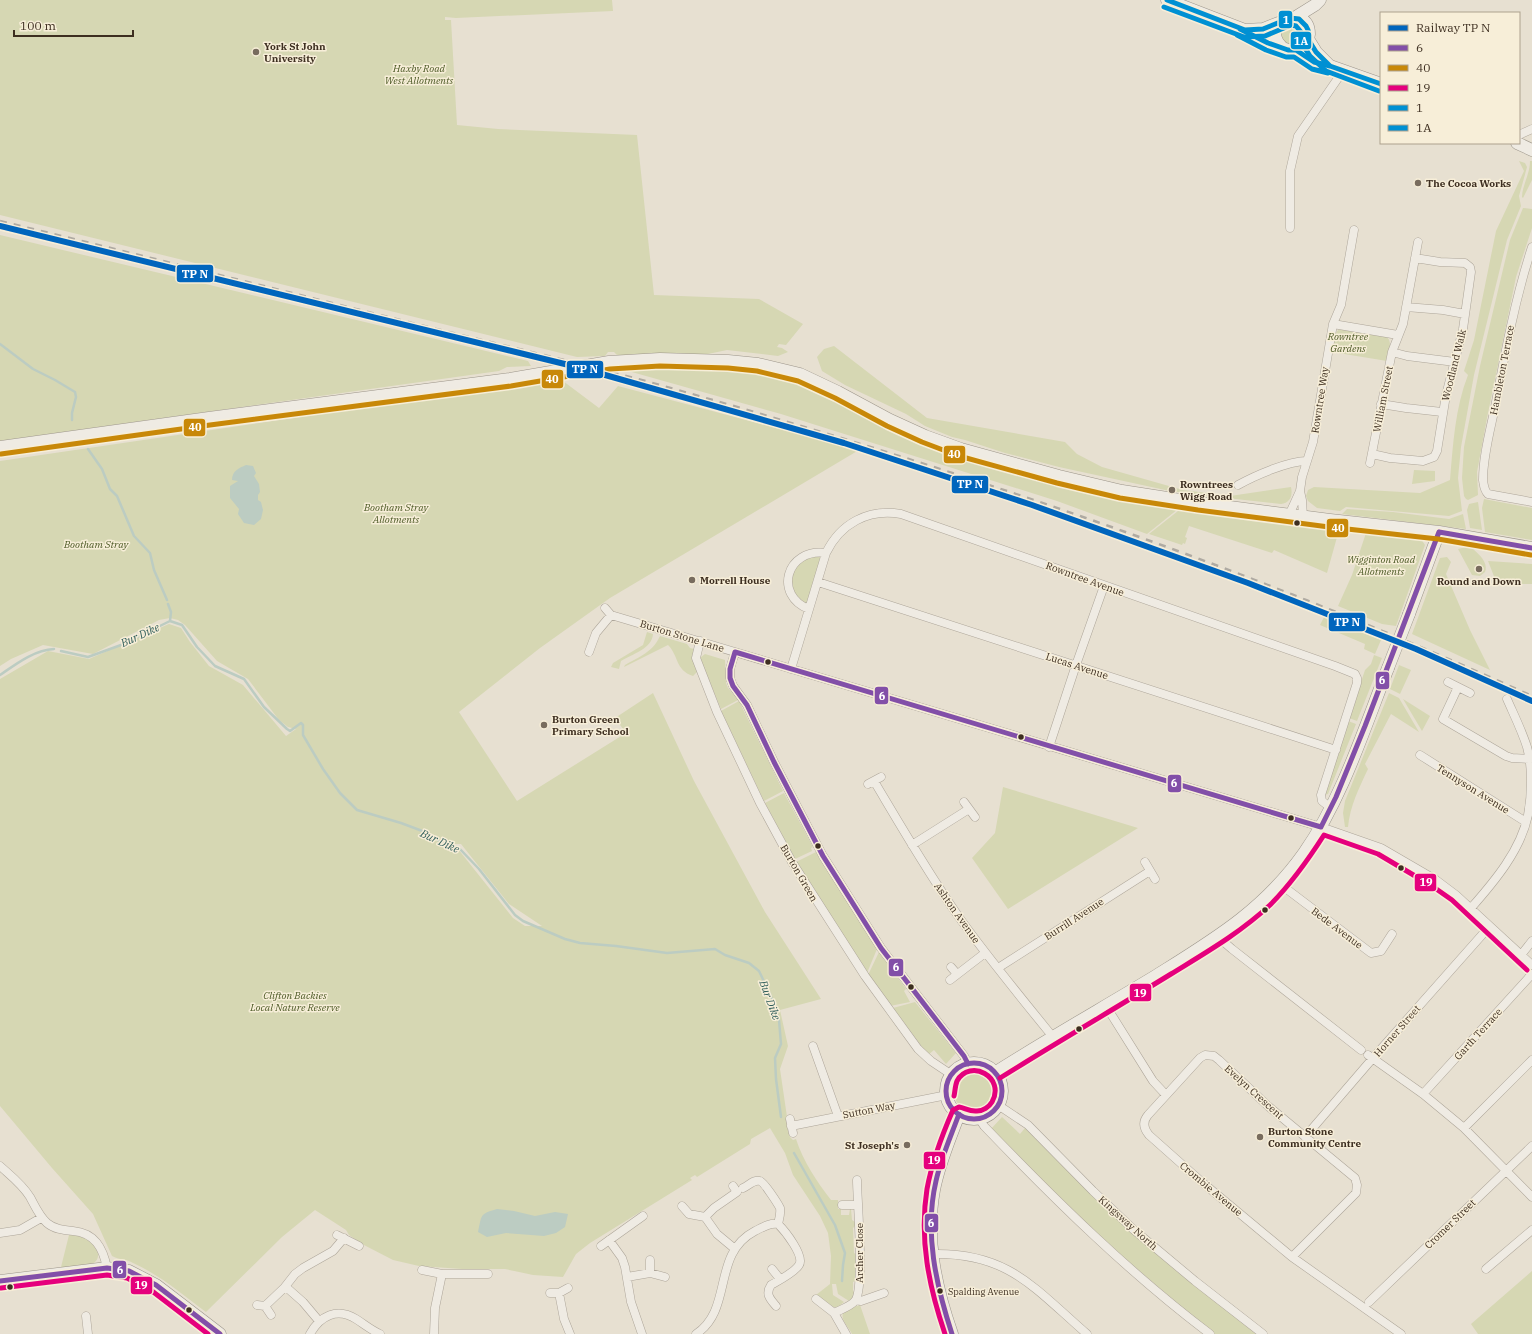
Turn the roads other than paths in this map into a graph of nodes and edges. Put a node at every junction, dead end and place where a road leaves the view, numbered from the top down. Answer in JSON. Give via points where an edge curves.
{"nodes":[{"id":1,"x":1167,"y":0,"type":"edge"},
{"id":2,"x":1318,"y":2,"type":"edge"},
{"id":3,"x":1294,"y":18,"type":"junction"},
{"id":4,"x":1281,"y":22,"type":"junction"},
{"id":5,"x":1306,"y":26,"type":"junction"},
{"id":6,"x":1245,"y":30,"type":"junction"},
{"id":7,"x":1308,"y":39,"type":"junction"},
{"id":8,"x":1290,"y":49,"type":"junction"},
{"id":9,"x":1330,"y":66,"type":"junction"},
{"id":10,"x":1343,"y":71,"type":"junction"},
{"id":11,"x":1380,"y":84,"type":"edge"},
{"id":12,"x":1532,"y":129,"type":"edge"},
{"id":13,"x":1524,"y":144,"type":"edge"},
{"id":14,"x":1290,"y":228,"type":"dead end"},
{"id":15,"x":1354,"y":230,"type":"dead end"},
{"id":16,"x":1418,"y":242,"type":"dead end"},
{"id":17,"x":1532,"y":247,"type":"edge"},
{"id":18,"x":1415,"y":258,"type":"junction"},
{"id":19,"x":1406,"y":307,"type":"junction"},
{"id":20,"x":1465,"y":314,"type":"junction"},
{"id":21,"x":1333,"y":324,"type":"junction"},
{"id":22,"x":1398,"y":335,"type":"junction"},
{"id":23,"x":1392,"y":352,"type":"junction"},
{"id":24,"x":1455,"y":362,"type":"junction"},
{"id":25,"x":1382,"y":404,"type":"junction"},
{"id":26,"x":1442,"y":412,"type":"junction"},
{"id":27,"x":0,"y":447,"type":"edge"},
{"id":28,"x":1372,"y":454,"type":"junction"},
{"id":29,"x":1307,"y":462,"type":"junction"},
{"id":30,"x":1370,"y":463,"type":"dead end"},
{"id":31,"x":1238,"y":485,"type":"dead end"},
{"id":32,"x":1300,"y":491,"type":"junction"},
{"id":33,"x":1532,"y":502,"type":"edge"},
{"id":34,"x":1289,"y":515,"type":"junction"},
{"id":35,"x":1303,"y":517,"type":"junction"},
{"id":36,"x":1439,"y":532,"type":"junction"},
{"id":37,"x":1532,"y":548,"type":"edge"},
{"id":38,"x":826,"y":554,"type":"junction"},
{"id":39,"x":818,"y":582,"type":"junction"},
{"id":40,"x":1104,"y":586,"type":"junction"},
{"id":41,"x":605,"y":608,"type":"dead end"},
{"id":42,"x":809,"y":609,"type":"junction"},
{"id":43,"x":611,"y":615,"type":"junction"},
{"id":44,"x":700,"y":641,"type":"junction"},
{"id":45,"x":588,"y":652,"type":"dead end"},
{"id":46,"x":735,"y":652,"type":"junction"},
{"id":47,"x":1076,"y":665,"type":"junction"},
{"id":48,"x":791,"y":669,"type":"junction"},
{"id":49,"x":1448,"y":682,"type":"dead end"},
{"id":50,"x":1458,"y":687,"type":"junction"},
{"id":51,"x":1470,"y":693,"type":"dead end"},
{"id":52,"x":1507,"y":699,"type":"dead end"},
{"id":53,"x":1050,"y":747,"type":"junction"},
{"id":54,"x":1336,"y":750,"type":"junction"},
{"id":55,"x":1420,"y":755,"type":"dead end"},
{"id":56,"x":1529,"y":759,"type":"junction"},
{"id":57,"x":1531,"y":776,"type":"edge"},
{"id":58,"x":874,"y":781,"type":"dead end"},
{"id":59,"x":964,"y":802,"type":"dead end"},
{"id":60,"x":1331,"y":808,"type":"junction"},
{"id":61,"x":969,"y":809,"type":"junction"},
{"id":62,"x":975,"y":817,"type":"dead end"},
{"id":63,"x":1526,"y":822,"type":"junction"},
{"id":64,"x":1320,"y":827,"type":"junction"},
{"id":65,"x":912,"y":845,"type":"junction"},
{"id":66,"x":1145,"y":862,"type":"dead end"},
{"id":67,"x":1150,"y":871,"type":"junction"},
{"id":68,"x":1155,"y":879,"type":"dead end"},
{"id":69,"x":1280,"y":884,"type":"junction"},
{"id":70,"x":1471,"y":908,"type":"junction"},
{"id":71,"x":1489,"y":927,"type":"junction"},
{"id":72,"x":1392,"y":934,"type":"dead end"},
{"id":73,"x":1218,"y":937,"type":"junction"},
{"id":74,"x":1532,"y":941,"type":"edge"},
{"id":75,"x":985,"y":953,"type":"junction"},
{"id":76,"x":1521,"y":955,"type":"junction"},
{"id":77,"x":1532,"y":965,"type":"edge"},
{"id":78,"x":951,"y":967,"type":"dead end"},
{"id":79,"x":998,"y":968,"type":"junction"},
{"id":80,"x":957,"y":974,"type":"junction"},
{"id":81,"x":1532,"y":974,"type":"edge"},
{"id":82,"x":950,"y":980,"type":"dead end"},
{"id":83,"x":1106,"y":1006,"type":"junction"},
{"id":84,"x":1053,"y":1037,"type":"junction"},
{"id":85,"x":813,"y":1046,"type":"dead end"},
{"id":86,"x":1367,"y":1054,"type":"junction"},
{"id":87,"x":1532,"y":1060,"type":"edge"},
{"id":88,"x":968,"y":1064,"type":"junction"},
{"id":89,"x":996,"y":1072,"type":"junction"},
{"id":90,"x":952,"y":1075,"type":"junction"},
{"id":91,"x":1424,"y":1094,"type":"junction"},
{"id":92,"x":947,"y":1095,"type":"junction"},
{"id":93,"x":1166,"y":1095,"type":"junction"},
{"id":94,"x":998,"y":1105,"type":"junction"},
{"id":95,"x":959,"y":1114,"type":"junction"},
{"id":96,"x":838,"y":1116,"type":"junction"},
{"id":97,"x":979,"y":1118,"type":"junction"},
{"id":98,"x":791,"y":1126,"type":"dead end"},
{"id":99,"x":1464,"y":1128,"type":"junction"},
{"id":100,"x":1305,"y":1137,"type":"junction"},
{"id":101,"x":1532,"y":1146,"type":"edge"},
{"id":102,"x":0,"y":1166,"type":"edge"},
{"id":103,"x":1506,"y":1170,"type":"junction"},
{"id":104,"x":857,"y":1180,"type":"dead end"},
{"id":105,"x":733,"y":1186,"type":"dead end"},
{"id":106,"x":743,"y":1188,"type":"dead end"},
{"id":107,"x":1532,"y":1197,"type":"edge"},
{"id":108,"x":842,"y":1205,"type":"dead end"},
{"id":109,"x":858,"y":1205,"type":"junction"},
{"id":110,"x":682,"y":1206,"type":"dead end"},
{"id":111,"x":643,"y":1216,"type":"dead end"},
{"id":112,"x":705,"y":1217,"type":"junction"},
{"id":113,"x":41,"y":1218,"type":"junction"},
{"id":114,"x":778,"y":1224,"type":"junction"},
{"id":115,"x":1532,"y":1230,"type":"edge"},
{"id":116,"x":0,"y":1233,"type":"edge"},
{"id":117,"x":609,"y":1240,"type":"junction"},
{"id":118,"x":358,"y":1246,"type":"dead end"},
{"id":119,"x":601,"y":1246,"type":"dead end"},
{"id":120,"x":734,"y":1248,"type":"junction"},
{"id":121,"x":932,"y":1254,"type":"junction"},
{"id":122,"x":1292,"y":1257,"type":"junction"},
{"id":123,"x":650,"y":1260,"type":"dead end"},
{"id":124,"x":107,"y":1268,"type":"junction"},
{"id":125,"x":772,"y":1269,"type":"dead end"},
{"id":126,"x":1486,"y":1269,"type":"dead end"},
{"id":127,"x":422,"y":1270,"type":"dead end"},
{"id":128,"x":650,"y":1273,"type":"junction"},
{"id":129,"x":442,"y":1274,"type":"junction"},
{"id":130,"x":488,"y":1274,"type":"dead end"},
{"id":131,"x":627,"y":1277,"type":"junction"},
{"id":132,"x":665,"y":1277,"type":"dead end"},
{"id":133,"x":780,"y":1279,"type":"junction"},
{"id":134,"x":0,"y":1281,"type":"edge"},
{"id":135,"x":286,"y":1287,"type":"junction"},
{"id":136,"x":568,"y":1288,"type":"dead end"},
{"id":137,"x":550,"y":1293,"type":"dead end"},
{"id":138,"x":560,"y":1293,"type":"junction"},
{"id":139,"x":884,"y":1293,"type":"dead end"},
{"id":140,"x":816,"y":1298,"type":"dead end"},
{"id":141,"x":856,"y":1300,"type":"junction"},
{"id":142,"x":1369,"y":1302,"type":"dead end"},
{"id":143,"x":776,"y":1306,"type":"dead end"},
{"id":144,"x":834,"y":1313,"type":"junction"},
{"id":145,"x":271,"y":1315,"type":"dead end"},
{"id":146,"x":86,"y":1316,"type":"dead end"},
{"id":147,"x":319,"y":1322,"type":"junction"},
{"id":148,"x":88,"y":1334,"type":"edge"},
{"id":149,"x":220,"y":1334,"type":"edge"},
{"id":150,"x":310,"y":1334,"type":"edge"},
{"id":151,"x":380,"y":1334,"type":"edge"},
{"id":152,"x":434,"y":1334,"type":"edge"},
{"id":153,"x":570,"y":1334,"type":"edge"},
{"id":154,"x":642,"y":1334,"type":"edge"},
{"id":155,"x":696,"y":1334,"type":"edge"},
{"id":156,"x":846,"y":1334,"type":"edge"},
{"id":157,"x":952,"y":1334,"type":"edge"},
{"id":158,"x":1087,"y":1334,"type":"edge"},
{"id":159,"x":1210,"y":1334,"type":"edge"},
{"id":160,"x":1263,"y":1334,"type":"edge"},
{"id":161,"x":1401,"y":1334,"type":"edge"}],
"edges":[{"from":1,"to":6,"type":"street"},
{"from":2,"to":3,"type":"street"},
{"from":2,"to":5,"type":"street"},
{"from":3,"to":4,"type":"street"},
{"from":3,"to":5,"type":"street"},
{"from":4,"to":6,"type":"street","via":[[1263,29]]},
{"from":4,"to":8,"type":"street","via":[[1276,36],[1280,45]]},
{"from":5,"to":7,"type":"street"},
{"from":6,"to":8,"type":"street","via":[[1256,38]]},
{"from":7,"to":8,"type":"street","via":[[1305,44]]},
{"from":7,"to":9,"type":"street","via":[[1316,52]]},
{"from":8,"to":9,"type":"street","via":[[1314,62]]},
{"from":9,"to":10,"type":"street"},
{"from":10,"to":11,"type":"street"},
{"from":10,"to":14,"type":"street","via":[[1298,136],[1290,171]]},
{"from":12,"to":13,"type":"street"},
{"from":15,"to":21,"type":"street","name":"Rowntree Way","via":[[1341,305]]},
{"from":16,"to":18,"type":"street","name":"William Street"},
{"from":17,"to":33,"type":"street","name":"Hambleton Terrace","via":[[1514,310],[1484,463],[1483,482],[1488,494]]},
{"from":18,"to":19,"type":"street","name":"William Street"},
{"from":18,"to":20,"type":"street","name":"Woodland Walk","via":[[1465,263],[1470,267]]},
{"from":19,"to":20,"type":"street"},
{"from":19,"to":22,"type":"street","name":"William Street"},
{"from":20,"to":24,"type":"street","name":"Woodland Walk"},
{"from":21,"to":22,"type":"street"},
{"from":21,"to":29,"type":"street","name":"Rowntree Way","via":[[1313,442]]},
{"from":22,"to":23,"type":"street","name":"William Street"},
{"from":23,"to":24,"type":"street"},
{"from":23,"to":25,"type":"street","name":"William Street"},
{"from":24,"to":26,"type":"street","name":"Woodland Walk"},
{"from":25,"to":26,"type":"street"},
{"from":25,"to":28,"type":"street","name":"William Street"},
{"from":26,"to":28,"type":"street","name":"Woodland Walk","via":[[1434,457],[1423,461]]},
{"from":27,"to":34,"type":"street","via":[[510,379],[609,362],[728,361],[758,364],[800,374],[925,436],[1003,461],[1122,490]]},
{"from":28,"to":30,"type":"street","name":"William Street"},
{"from":29,"to":31,"type":"street","via":[[1296,462],[1251,477]]},
{"from":29,"to":32,"type":"street","name":"Rowntree Way"},
{"from":32,"to":34,"type":"street","name":"Rowntree Way"},
{"from":32,"to":35,"type":"street","name":"Rowntree Way"},
{"from":34,"to":35,"type":"street"},
{"from":35,"to":36,"type":"street"},
{"from":36,"to":37,"type":"street"},
{"from":36,"to":60,"type":"street","bridge":true,"via":[[1388,668]]},
{"from":38,"to":39,"type":"street","name":"Rowntree Avenue"},
{"from":38,"to":40,"type":"street","name":"Rowntree Avenue","via":[[838,535],[850,524],[873,514],[891,512]]},
{"from":38,"to":42,"type":"street","via":[[806,554],[789,572],[788,584],[792,596],[800,605]]},
{"from":39,"to":42,"type":"street","name":"Rowntree Avenue"},
{"from":39,"to":47,"type":"street","name":"Lucas Avenue"},
{"from":40,"to":47,"type":"street"},
{"from":40,"to":54,"type":"street","name":"Rowntree Avenue","via":[[1355,674],[1357,683]]},
{"from":41,"to":43,"type":"street"},
{"from":42,"to":48,"type":"street","name":"Rowntree Avenue"},
{"from":43,"to":44,"type":"street","name":"Burton Stone Lane"},
{"from":43,"to":45,"type":"street","via":[[596,633]]},
{"from":44,"to":46,"type":"street","name":"Burton Stone Lane"},
{"from":44,"to":90,"type":"street","name":"Burton Green","via":[[696,658],[717,712],[760,803],[792,862],[864,976],[918,1049]]},
{"from":46,"to":48,"type":"street","name":"Burton Stone Lane"},
{"from":46,"to":88,"type":"street","via":[[730,669],[733,686],[747,705],[823,856],[881,948]]},
{"from":47,"to":53,"type":"street"},
{"from":47,"to":54,"type":"street","name":"Lucas Avenue"},
{"from":48,"to":53,"type":"street","name":"Burton Stone Lane"},
{"from":49,"to":50,"type":"street"},
{"from":50,"to":51,"type":"street"},
{"from":50,"to":56,"type":"street","via":[[1443,719],[1506,756]]},
{"from":52,"to":56,"type":"street","via":[[1524,739]]},
{"from":53,"to":64,"type":"street","name":"Burton Stone Lane"},
{"from":54,"to":60,"type":"street","via":[[1321,795],[1322,801]]},
{"from":55,"to":63,"type":"street","name":"Tennyson Avenue"},
{"from":56,"to":57,"type":"street"},
{"from":57,"to":63,"type":"street"},
{"from":58,"to":65,"type":"street","name":"Ashton Avenue"},
{"from":59,"to":61,"type":"street"},
{"from":60,"to":64,"type":"street"},
{"from":61,"to":62,"type":"street"},
{"from":61,"to":65,"type":"street"},
{"from":63,"to":70,"type":"street","via":[[1505,864]]},
{"from":64,"to":69,"type":"street","via":[[1305,852]]},
{"from":64,"to":70,"type":"street","name":"Burton Stone Lane","via":[[1381,848],[1436,880]]},
{"from":65,"to":75,"type":"street","name":"Ashton Avenue"},
{"from":66,"to":67,"type":"street"},
{"from":67,"to":68,"type":"street"},
{"from":67,"to":79,"type":"street","name":"Burrill Avenue"},
{"from":69,"to":72,"type":"street","name":"Bede Avenue","via":[[1371,953],[1381,951]]},
{"from":69,"to":73,"type":"street","via":[[1257,907]]},
{"from":70,"to":71,"type":"street","name":"Burton Stone Lane"},
{"from":71,"to":76,"type":"street","name":"Burton Stone Lane"},
{"from":71,"to":86,"type":"street","name":"Horner Street"},
{"from":73,"to":83,"type":"street"},
{"from":73,"to":86,"type":"street"},
{"from":74,"to":76,"type":"street"},
{"from":75,"to":79,"type":"street","name":"Ashton Avenue"},
{"from":75,"to":80,"type":"street"},
{"from":76,"to":77,"type":"street","name":"Burton Stone Lane"},
{"from":78,"to":80,"type":"street"},
{"from":79,"to":84,"type":"street","name":"Ashton Avenue"},
{"from":80,"to":82,"type":"street"},
{"from":81,"to":91,"type":"street","name":"Garth Terrace"},
{"from":83,"to":84,"type":"street"},
{"from":83,"to":93,"type":"street","via":[[1152,1080]]},
{"from":84,"to":89,"type":"street"},
{"from":85,"to":96,"type":"street"},
{"from":86,"to":91,"type":"street"},
{"from":86,"to":100,"type":"street","name":"Horner Street"},
{"from":87,"to":99,"type":"street"},
{"from":88,"to":89,"type":"street","via":[[980,1064]]},
{"from":88,"to":90,"type":"street","via":[[958,1068]]},
{"from":89,"to":94,"type":"street","via":[[1002,1093]]},
{"from":90,"to":92,"type":"street","via":[[947,1086]]},
{"from":91,"to":99,"type":"street"},
{"from":92,"to":95,"type":"street","via":[[952,1108]]},
{"from":92,"to":96,"type":"street","name":"Sutton Way"},
{"from":93,"to":100,"type":"street","name":"Evelyn Crescent","via":[[1200,1058],[1204,1055],[1214,1056]]},
{"from":93,"to":122,"type":"street","name":"Crombie Avenue","via":[[1145,1118],[1145,1130],[1203,1183]]},
{"from":94,"to":97,"type":"street","via":[[988,1115]]},
{"from":94,"to":160,"type":"street","name":"Kingsway North","via":[[1028,1125],[1093,1191],[1149,1242]]},
{"from":95,"to":97,"type":"street"},
{"from":95,"to":121,"type":"street","via":[[942,1159],[934,1190]]},
{"from":96,"to":98,"type":"street","name":"Sutton Way"},
{"from":97,"to":159,"type":"street","via":[[1024,1167],[1099,1241]]},
{"from":99,"to":103,"type":"street"},
{"from":100,"to":122,"type":"street","name":"Evelyn Crescent","via":[[1355,1178],[1357,1185],[1356,1193]]},
{"from":101,"to":103,"type":"street","name":"Cromer Street"},
{"from":102,"to":113,"type":"street","via":[[23,1187]]},
{"from":103,"to":107,"type":"street"},
{"from":103,"to":142,"type":"street","name":"Cromer Street"},
{"from":104,"to":109,"type":"street","name":"Archer Close"},
{"from":105,"to":112,"type":"street","via":[[737,1192]]},
{"from":106,"to":114,"type":"street","via":[[755,1181],[764,1183],[779,1207]]},
{"from":108,"to":109,"type":"street"},
{"from":109,"to":141,"type":"street","name":"Archer Close","via":[[861,1256]]},
{"from":110,"to":112,"type":"street","via":[[689,1214]]},
{"from":111,"to":117,"type":"street"},
{"from":112,"to":120,"type":"street","via":[[716,1234]]},
{"from":113,"to":116,"type":"street","via":[[20,1230]]},
{"from":113,"to":124,"type":"street","via":[[59,1230],[82,1232],[94,1239],[104,1254]]},
{"from":114,"to":120,"type":"street","via":[[765,1226],[751,1233]]},
{"from":114,"to":133,"type":"street","via":[[801,1261]]},
{"from":115,"to":126,"type":"street"},
{"from":117,"to":119,"type":"street"},
{"from":117,"to":131,"type":"street","via":[[622,1258]]},
{"from":118,"to":135,"type":"street","via":[[341,1236],[333,1251],[303,1268]]},
{"from":120,"to":155,"type":"street","via":[[726,1268],[716,1309],[710,1321]]},
{"from":121,"to":157,"type":"street","via":[[939,1295]]},
{"from":121,"to":158,"type":"street","via":[[967,1255],[1004,1267],[1027,1281]]},
{"from":122,"to":161,"type":"street","name":"Crombie Avenue"},
{"from":123,"to":128,"type":"street"},
{"from":124,"to":134,"type":"street"},
{"from":124,"to":149,"type":"street","via":[[129,1271],[156,1285]]},
{"from":125,"to":133,"type":"street"},
{"from":127,"to":129,"type":"street"},
{"from":128,"to":131,"type":"street"},
{"from":128,"to":132,"type":"street"},
{"from":129,"to":130,"type":"street"},
{"from":129,"to":152,"type":"street","via":[[435,1308]]},
{"from":131,"to":154,"type":"street","via":[[631,1302]]},
{"from":133,"to":143,"type":"street","via":[[770,1285],[767,1293]]},
{"from":135,"to":145,"type":"street","via":[[261,1305]]},
{"from":135,"to":147,"type":"street"},
{"from":136,"to":138,"type":"street"},
{"from":137,"to":138,"type":"street"},
{"from":138,"to":153,"type":"street","via":[[564,1319]]},
{"from":139,"to":141,"type":"street","via":[[861,1301]]},
{"from":140,"to":144,"type":"street"},
{"from":141,"to":144,"type":"street"},
{"from":144,"to":156,"type":"street"},
{"from":146,"to":148,"type":"street"},
{"from":147,"to":150,"type":"street"},
{"from":147,"to":151,"type":"street","via":[[332,1314],[340,1313],[349,1315]]}]}
